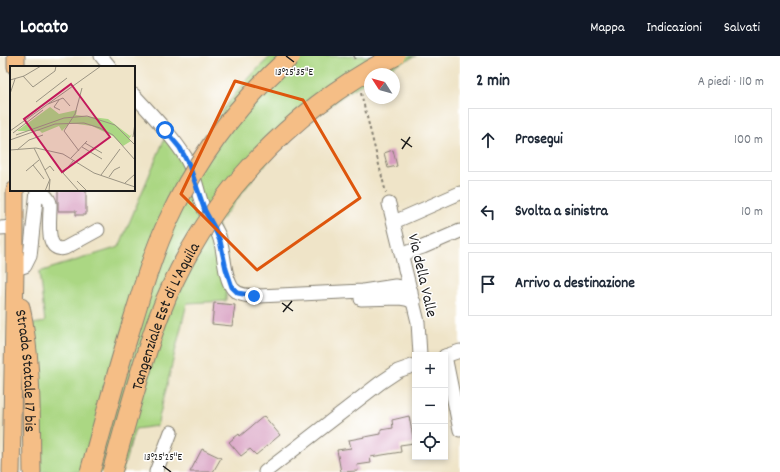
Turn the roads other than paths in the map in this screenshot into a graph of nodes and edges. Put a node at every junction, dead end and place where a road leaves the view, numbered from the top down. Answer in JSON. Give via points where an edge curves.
{"nodes":[{"id":1,"x":101,"y":56,"type":"edge"},
{"id":2,"x":291,"y":56,"type":"edge"},
{"id":3,"x":395,"y":56,"type":"edge"},
{"id":4,"x":109,"y":66,"type":"edge"},
{"id":5,"x":135,"y":96,"type":"edge"},
{"id":6,"x":15,"y":191,"type":"edge"},
{"id":7,"x":37,"y":192,"type":"edge"},
{"id":8,"x":460,"y":193,"type":"edge"},
{"id":9,"x":389,"y":204,"type":"road end"},
{"id":10,"x":394,"y":222,"type":"junction"},
{"id":11,"x":8,"y":228,"type":"edge"},
{"id":12,"x":98,"y":230,"type":"dead end"},
{"id":13,"x":460,"y":231,"type":"edge"},
{"id":14,"x":402,"y":254,"type":"junction"},
{"id":15,"x":15,"y":270,"type":"junction"},
{"id":16,"x":412,"y":297,"type":"junction"},
{"id":17,"x":252,"y":303,"type":"dead end"},
{"id":18,"x":460,"y":351,"type":"edge"},
{"id":19,"x":420,"y":352,"type":"edge"},
{"id":20,"x":448,"y":355,"type":"edge"},
{"id":21,"x":412,"y":365,"type":"edge"},
{"id":22,"x":448,"y":371,"type":"edge"},
{"id":23,"x":460,"y":430,"type":"edge"},
{"id":24,"x":171,"y":432,"type":"dead end"},
{"id":25,"x":10,"y":472,"type":"edge"},
{"id":26,"x":32,"y":472,"type":"edge"},
{"id":27,"x":90,"y":472,"type":"edge"},
{"id":28,"x":112,"y":472,"type":"edge"},
{"id":29,"x":156,"y":472,"type":"edge"},
{"id":30,"x":265,"y":472,"type":"edge"}],
"edges":[{"from":1,"to":4,"type":"street"},
{"from":2,"to":27,"type":"highway","name":"Tangenziale Est di L'Aquila","bridge":true,"via":[[234,115],[213,143],[174,208],[147,273]]},
{"from":3,"to":28,"type":"highway","name":"Tangenziale Est di L'Aquila","bridge":true,"via":[[332,93],[297,120],[245,173],[219,207],[184,263],[159,316]]},
{"from":5,"to":16,"type":"street","via":[[172,138],[187,160],[205,211],[220,241],[227,274],[236,292],[259,296],[363,291],[395,286],[402,287]]},
{"from":6,"to":11,"type":"main road","name":"Strada Statale 17 bis"},
{"from":7,"to":12,"type":"street","via":[[49,200],[50,230],[52,243],[56,248],[65,248]]},
{"from":7,"to":15,"type":"street","via":[[30,256],[25,266]]},
{"from":8,"to":10,"type":"street"},
{"from":9,"to":10,"type":"street","name":"Via della Valle"},
{"from":10,"to":14,"type":"street","name":"Via della Valle"},
{"from":11,"to":15,"type":"main road","name":"Strada Statale 17 bis"},
{"from":13,"to":14,"type":"street"},
{"from":14,"to":16,"type":"street","name":"Via della Valle"},
{"from":15,"to":25,"type":"main road","name":"Strada Statale 17 bis"},
{"from":15,"to":26,"type":"main road","name":"Strada Statale 17 bis","via":[[30,367]]},
{"from":16,"to":17,"type":"street"},
{"from":16,"to":19,"type":"street","name":"Via della Valle","via":[[419,330]]},
{"from":18,"to":20,"type":"street"},
{"from":21,"to":30,"type":"street","via":[[384,380]]},
{"from":22,"to":23,"type":"street"},
{"from":24,"to":29,"type":"street"}]}
